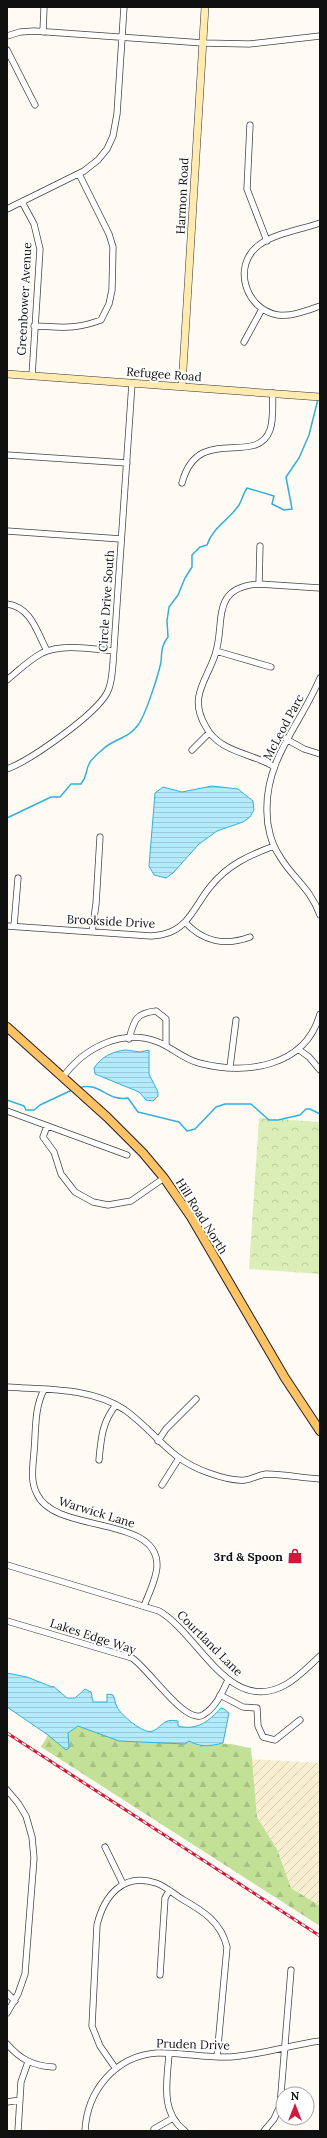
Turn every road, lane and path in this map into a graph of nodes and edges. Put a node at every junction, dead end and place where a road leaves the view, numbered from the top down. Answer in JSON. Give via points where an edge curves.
{"nodes":[{"id":1,"x":44,"y":7,"type":"edge"},
{"id":2,"x":124,"y":7,"type":"edge"},
{"id":3,"x":205,"y":7,"type":"edge"},
{"id":4,"x":43,"y":32,"type":"junction"},
{"id":5,"x":7,"y":36,"type":"edge"},
{"id":6,"x":320,"y":36,"type":"edge"},
{"id":7,"x":122,"y":37,"type":"junction"},
{"id":8,"x":203,"y":43,"type":"junction"},
{"id":9,"x":7,"y":50,"type":"edge"},
{"id":10,"x":35,"y":105,"type":"dead end"},
{"id":11,"x":250,"y":125,"type":"dead end"},
{"id":12,"x":79,"y":174,"type":"junction"},
{"id":13,"x":22,"y":202,"type":"junction"},
{"id":14,"x":7,"y":209,"type":"edge"},
{"id":15,"x":320,"y":224,"type":"edge"},
{"id":16,"x":268,"y":241,"type":"junction"},
{"id":17,"x":320,"y":306,"type":"edge"},
{"id":18,"x":262,"y":309,"type":"junction"},
{"id":19,"x":34,"y":326,"type":"junction"},
{"id":20,"x":244,"y":342,"type":"dead end"},
{"id":21,"x":7,"y":374,"type":"edge"},
{"id":22,"x":32,"y":376,"type":"junction"},
{"id":23,"x":132,"y":383,"type":"junction"},
{"id":24,"x":182,"y":386,"type":"junction"},
{"id":25,"x":273,"y":393,"type":"junction"},
{"id":26,"x":320,"y":396,"type":"edge"},
{"id":27,"x":7,"y":455,"type":"edge"},
{"id":28,"x":127,"y":463,"type":"junction"},
{"id":29,"x":182,"y":483,"type":"dead end"},
{"id":30,"x":7,"y":530,"type":"edge"},
{"id":31,"x":121,"y":539,"type":"junction"},
{"id":32,"x":260,"y":546,"type":"dead end"},
{"id":33,"x":259,"y":584,"type":"junction"},
{"id":34,"x":320,"y":588,"type":"edge"},
{"id":35,"x":7,"y":604,"type":"edge"},
{"id":36,"x":46,"y":651,"type":"junction"},
{"id":37,"x":114,"y":651,"type":"junction"},
{"id":38,"x":216,"y":651,"type":"junction"},
{"id":39,"x":271,"y":668,"type":"dead end"},
{"id":40,"x":320,"y":678,"type":"edge"},
{"id":41,"x":7,"y":680,"type":"edge"},
{"id":42,"x":209,"y":733,"type":"junction"},
{"id":43,"x":286,"y":739,"type":"junction"},
{"id":44,"x":192,"y":750,"type":"dead end"},
{"id":45,"x":320,"y":754,"type":"edge"},
{"id":46,"x":273,"y":766,"type":"junction"},
{"id":47,"x":7,"y":769,"type":"edge"},
{"id":48,"x":100,"y":837,"type":"dead end"},
{"id":49,"x":274,"y":846,"type":"junction"},
{"id":50,"x":18,"y":878,"type":"dead end"},
{"id":51,"x":320,"y":913,"type":"edge"},
{"id":52,"x":185,"y":922,"type":"junction"},
{"id":53,"x":7,"y":926,"type":"edge"},
{"id":54,"x":14,"y":926,"type":"junction"},
{"id":55,"x":92,"y":932,"type":"junction"},
{"id":56,"x":250,"y":937,"type":"dead end"},
{"id":57,"x":320,"y":1014,"type":"edge"},
{"id":58,"x":236,"y":1020,"type":"dead end"},
{"id":59,"x":7,"y":1027,"type":"edge"},
{"id":60,"x":129,"y":1039,"type":"junction"},
{"id":61,"x":166,"y":1046,"type":"junction"},
{"id":62,"x":298,"y":1049,"type":"junction"},
{"id":63,"x":230,"y":1067,"type":"junction"},
{"id":64,"x":320,"y":1070,"type":"edge"},
{"id":65,"x":63,"y":1077,"type":"junction"},
{"id":66,"x":7,"y":1111,"type":"edge"},
{"id":67,"x":47,"y":1126,"type":"junction"},
{"id":68,"x":127,"y":1155,"type":"dead end"},
{"id":69,"x":164,"y":1178,"type":"junction"},
{"id":70,"x":7,"y":1387,"type":"edge"},
{"id":71,"x":44,"y":1390,"type":"junction"},
{"id":72,"x":196,"y":1400,"type":"dead end"},
{"id":73,"x":116,"y":1406,"type":"junction"},
{"id":74,"x":320,"y":1431,"type":"edge"},
{"id":75,"x":158,"y":1441,"type":"junction"},
{"id":76,"x":178,"y":1458,"type":"junction"},
{"id":77,"x":99,"y":1460,"type":"dead end"},
{"id":78,"x":320,"y":1479,"type":"edge"},
{"id":79,"x":162,"y":1485,"type":"dead end"},
{"id":80,"x":7,"y":1565,"type":"edge"},
{"id":81,"x":144,"y":1606,"type":"junction"},
{"id":82,"x":7,"y":1621,"type":"edge"},
{"id":83,"x":320,"y":1656,"type":"edge"},
{"id":84,"x":228,"y":1680,"type":"junction"},
{"id":85,"x":220,"y":1695,"type":"junction"},
{"id":86,"x":300,"y":1720,"type":"dead end"},
{"id":87,"x":7,"y":1790,"type":"edge"},
{"id":88,"x":105,"y":1846,"type":"dead end"},
{"id":89,"x":123,"y":1884,"type":"junction"},
{"id":90,"x":169,"y":1891,"type":"junction"},
{"id":91,"x":292,"y":1970,"type":"dead end"},
{"id":92,"x":160,"y":1975,"type":"dead end"},
{"id":93,"x":7,"y":1993,"type":"edge"},
{"id":94,"x":15,"y":2001,"type":"junction"},
{"id":95,"x":7,"y":2013,"type":"edge"},
{"id":96,"x":320,"y":2041,"type":"edge"},
{"id":97,"x":7,"y":2044,"type":"edge"},
{"id":98,"x":285,"y":2047,"type":"junction"},
{"id":99,"x":169,"y":2054,"type":"junction"},
{"id":100,"x":217,"y":2057,"type":"junction"},
{"id":101,"x":28,"y":2062,"type":"junction"},
{"id":102,"x":53,"y":2067,"type":"dead end"},
{"id":103,"x":116,"y":2069,"type":"junction"},
{"id":104,"x":20,"y":2100,"type":"junction"},
{"id":105,"x":7,"y":2102,"type":"edge"},
{"id":106,"x":173,"y":2118,"type":"junction"},
{"id":107,"x":154,"y":2129,"type":"dead end"},
{"id":108,"x":18,"y":2131,"type":"edge"},
{"id":109,"x":85,"y":2131,"type":"edge"},
{"id":110,"x":186,"y":2131,"type":"edge"},
{"id":111,"x":265,"y":2131,"type":"edge"}],
"edges":[{"from":1,"to":4,"type":"street"},
{"from":2,"to":7,"type":"street"},
{"from":3,"to":8,"type":"main road","name":"Harmon Road"},
{"from":4,"to":5,"type":"street","via":[[20,32]]},
{"from":4,"to":7,"type":"street"},
{"from":6,"to":8,"type":"street","via":[[249,44]]},
{"from":7,"to":8,"type":"street"},
{"from":7,"to":12,"type":"street","via":[[113,136],[98,160]]},
{"from":8,"to":24,"type":"main road","name":"Harmon Road"},
{"from":9,"to":10,"type":"street"},
{"from":11,"to":16,"type":"street","via":[[247,189]]},
{"from":12,"to":13,"type":"street"},
{"from":12,"to":19,"type":"street","via":[[110,238],[114,259],[111,297],[101,320],[76,328]]},
{"from":13,"to":14,"type":"street"},
{"from":13,"to":19,"type":"street","name":"Greenbower Avenue","via":[[34,224],[40,249]]},
{"from":15,"to":16,"type":"street"},
{"from":16,"to":18,"type":"street","via":[[260,244],[251,254],[244,274],[249,294]]},
{"from":17,"to":18,"type":"street","via":[[284,316]]},
{"from":18,"to":20,"type":"street"},
{"from":19,"to":22,"type":"street","name":"Greenbower Avenue"},
{"from":21,"to":22,"type":"main road","name":"Refugee Road"},
{"from":22,"to":23,"type":"main road","name":"Refugee Road"},
{"from":23,"to":24,"type":"main road","name":"Refugee Road"},
{"from":23,"to":28,"type":"street","name":"Circle Drive South"},
{"from":24,"to":25,"type":"main road","name":"Refugee Road"},
{"from":25,"to":26,"type":"main road","name":"Refugee Road"},
{"from":25,"to":29,"type":"street","via":[[271,425],[264,440],[249,448],[222,447],[207,451],[191,464],[184,473]]},
{"from":27,"to":28,"type":"street"},
{"from":28,"to":31,"type":"street","name":"Circle Drive South"},
{"from":30,"to":31,"type":"street"},
{"from":31,"to":37,"type":"street","name":"Circle Drive South"},
{"from":32,"to":33,"type":"street"},
{"from":33,"to":34,"type":"street"},
{"from":33,"to":38,"type":"street","via":[[243,587],[228,598],[220,612]]},
{"from":35,"to":36,"type":"street","via":[[18,607],[28,615]]},
{"from":36,"to":37,"type":"street","via":[[61,648]]},
{"from":36,"to":41,"type":"street"},
{"from":37,"to":47,"type":"street","name":"Circle Drive South","via":[[110,685],[100,703],[38,753]]},
{"from":38,"to":39,"type":"street"},
{"from":38,"to":42,"type":"street","via":[[203,679],[198,700],[203,722]]},
{"from":40,"to":43,"type":"street","name":"McLeod Parc"},
{"from":42,"to":44,"type":"street"},
{"from":42,"to":46,"type":"street","via":[[227,747]]},
{"from":43,"to":45,"type":"street"},
{"from":43,"to":46,"type":"street","name":"McLeod Parc"},
{"from":46,"to":49,"type":"street","name":"McLeod Parc","via":[[266,807]]},
{"from":48,"to":55,"type":"street"},
{"from":49,"to":51,"type":"street","name":"McLeod Parc","via":[[279,856],[307,889]]},
{"from":49,"to":52,"type":"street","name":"Brookside Drive","via":[[242,860],[224,872]]},
{"from":50,"to":54,"type":"street"},
{"from":52,"to":55,"type":"street","name":"Brookside Drive","via":[[172,932],[159,936]]},
{"from":52,"to":56,"type":"street","via":[[201,935],[214,940],[233,942]]},
{"from":53,"to":54,"type":"street","name":"Brookside Drive"},
{"from":54,"to":55,"type":"street","name":"Brookside Drive"},
{"from":57,"to":62,"type":"street","via":[[314,1028]]},
{"from":58,"to":63,"type":"street"},
{"from":59,"to":65,"type":"main road","name":"Hill Road North"},
{"from":60,"to":61,"type":"street","via":[[153,1040]]},
{"from":60,"to":61,"type":"street","via":[[138,1016],[143,1012],[156,1011],[166,1019]]},
{"from":60,"to":65,"type":"street","via":[[111,1040],[94,1049],[76,1062]]},
{"from":61,"to":63,"type":"street","via":[[192,1061]]},
{"from":62,"to":63,"type":"street","via":[[284,1059],[270,1064]]},
{"from":62,"to":64,"type":"street"},
{"from":65,"to":69,"type":"main road","name":"Hill Road North","via":[[128,1138]]},
{"from":66,"to":67,"type":"street"},
{"from":67,"to":68,"type":"street"},
{"from":67,"to":69,"type":"street","via":[[43,1137],[54,1152],[60,1174],[74,1192],[93,1202],[108,1205],[131,1201]]},
{"from":69,"to":74,"type":"main road","name":"Hill Road North","via":[[194,1221],[285,1378]]},
{"from":70,"to":71,"type":"street"},
{"from":71,"to":73,"type":"street","via":[[84,1394]]},
{"from":71,"to":81,"type":"street","name":"Warwick Lane","via":[[37,1410],[33,1475],[37,1495],[46,1506],[58,1513],[134,1535],[150,1546],[157,1566]]},
{"from":72,"to":75,"type":"street","via":[[166,1429]]},
{"from":73,"to":75,"type":"street","via":[[129,1414]]},
{"from":73,"to":77,"type":"street","via":[[103,1428]]},
{"from":75,"to":76,"type":"street"},
{"from":76,"to":78,"type":"street","via":[[230,1479],[244,1480],[264,1474]]},
{"from":76,"to":79,"type":"street"},
{"from":80,"to":81,"type":"street","name":"Courtland Lane"},
{"from":81,"to":84,"type":"street","name":"Courtland Lane","via":[[165,1615],[176,1624]]},
{"from":82,"to":85,"type":"street","name":"Lakes Edge Way","via":[[132,1658],[182,1710],[191,1716],[202,1715],[213,1706]]},
{"from":83,"to":84,"type":"street","name":"Courtland Lane","via":[[292,1681],[272,1691],[250,1691]]},
{"from":84,"to":85,"type":"street","name":"Lakes Edge Way"},
{"from":85,"to":86,"type":"street","via":[[243,1706],[257,1708],[258,1726],[263,1737],[275,1740]]},
{"from":87,"to":94,"type":"street","via":[[26,1816],[34,1845],[27,1959],[24,1980]]},
{"from":88,"to":89,"type":"street"},
{"from":89,"to":90,"type":"street","via":[[146,1881]]},
{"from":89,"to":103,"type":"street","via":[[109,1895],[97,1925],[92,2022],[100,2046]]},
{"from":90,"to":92,"type":"street","via":[[165,1898]]},
{"from":90,"to":100,"type":"street","via":[[211,1918],[219,1926],[226,1942]]},
{"from":91,"to":98,"type":"street"},
{"from":93,"to":94,"type":"street"},
{"from":94,"to":95,"type":"street"},
{"from":96,"to":98,"type":"street","name":"Pruden Drive"},
{"from":97,"to":101,"type":"street"},
{"from":98,"to":100,"type":"street","name":"Pruden Drive","via":[[254,2054]]},
{"from":98,"to":111,"type":"street","via":[[280,2106]]},
{"from":99,"to":100,"type":"street","name":"Pruden Drive"},
{"from":99,"to":103,"type":"street","name":"Pruden Drive","via":[[143,2056]]},
{"from":99,"to":106,"type":"street","via":[[166,2098]]},
{"from":101,"to":102,"type":"street"},
{"from":101,"to":104,"type":"street"},
{"from":103,"to":109,"type":"street","name":"Pruden Drive","via":[[94,2094],[88,2109]]},
{"from":104,"to":105,"type":"street"},
{"from":104,"to":108,"type":"street"},
{"from":106,"to":107,"type":"street"},
{"from":106,"to":110,"type":"street"}]}
